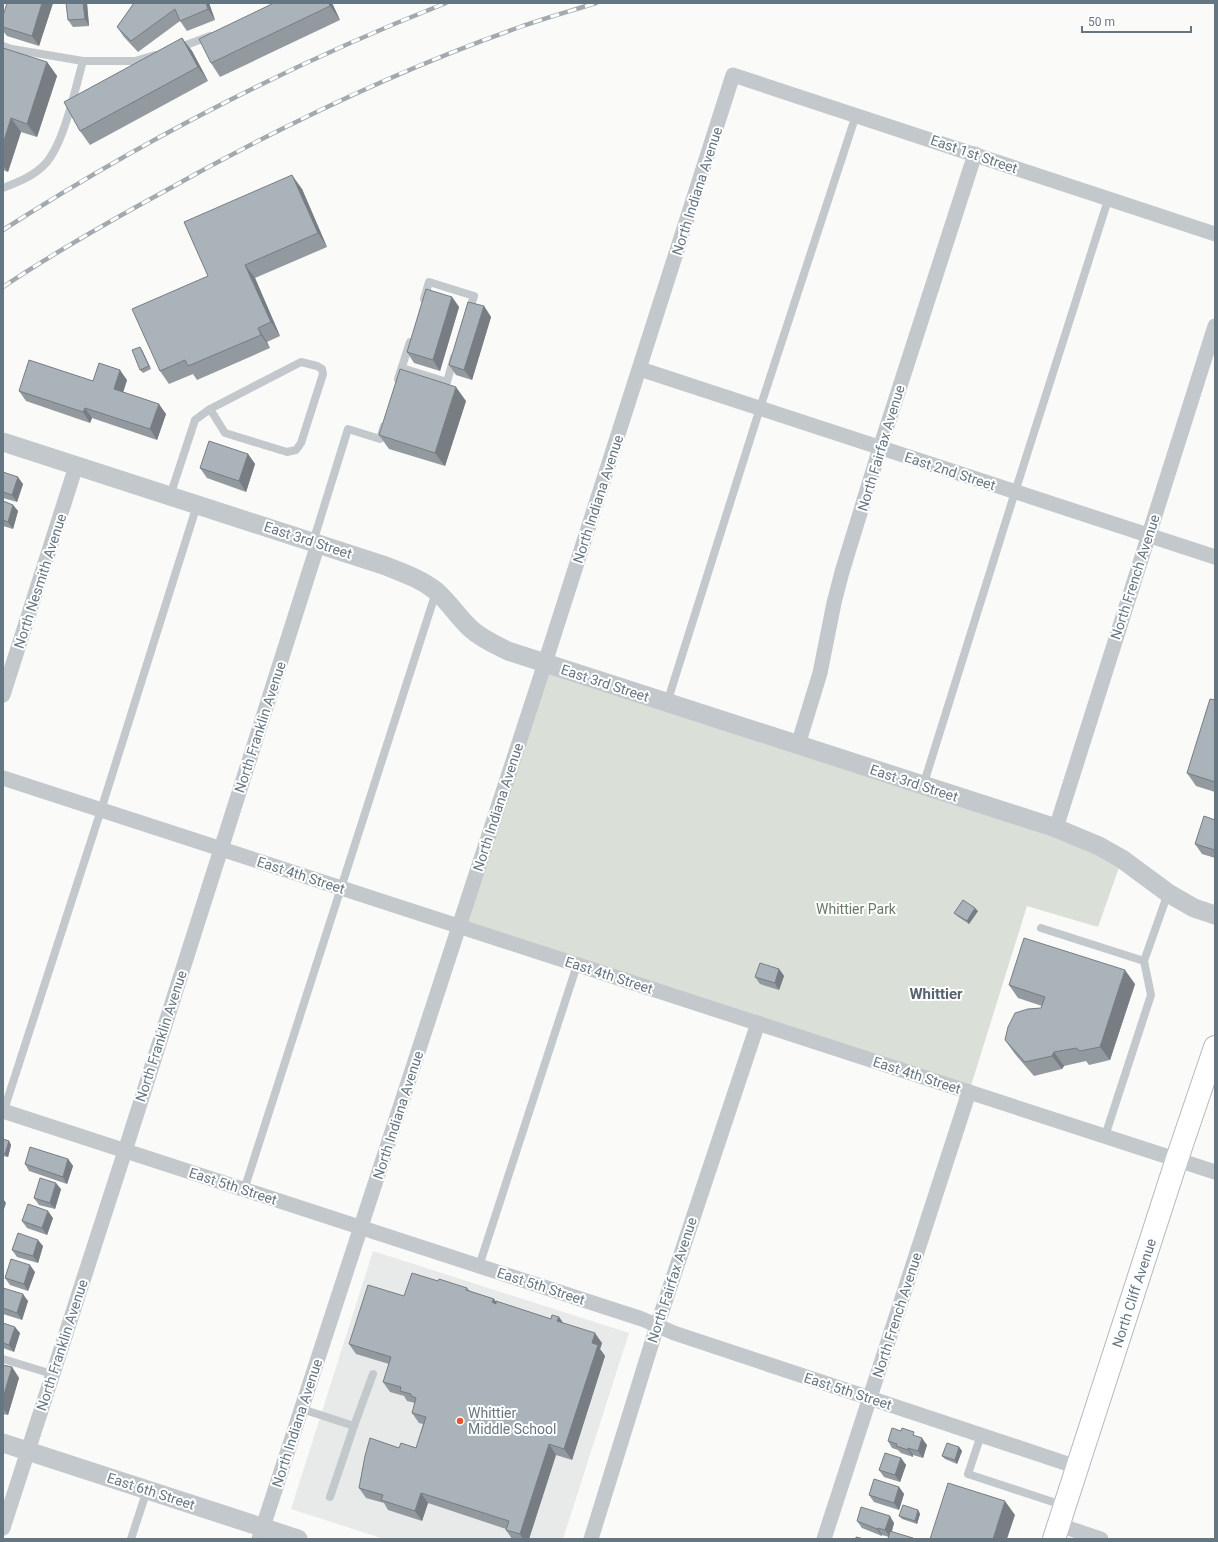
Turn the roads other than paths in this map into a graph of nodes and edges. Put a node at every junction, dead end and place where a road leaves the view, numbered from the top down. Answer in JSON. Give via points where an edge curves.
{"nodes":[{"id":1,"x":216,"y":34,"type":"edge"},
{"id":2,"x":3,"y":46,"type":"edge"},
{"id":3,"x":83,"y":62,"type":"junction"},
{"id":4,"x":733,"y":75,"type":"joint"},
{"id":5,"x":856,"y":115,"type":"junction"},
{"id":6,"x":975,"y":154,"type":"junction"},
{"id":7,"x":3,"y":188,"type":"edge"},
{"id":8,"x":1108,"y":200,"type":"junction"},
{"id":9,"x":1215,"y":234,"type":"edge"},
{"id":10,"x":422,"y":304,"type":"edge"},
{"id":11,"x":467,"y":318,"type":"edge"},
{"id":12,"x":1215,"y":326,"type":"edge"},
{"id":13,"x":413,"y":332,"type":"edge"},
{"id":14,"x":458,"y":346,"type":"edge"},
{"id":15,"x":402,"y":368,"type":"junction"},
{"id":16,"x":640,"y":369,"type":"junction"},
{"id":17,"x":395,"y":390,"type":"edge"},
{"id":18,"x":760,"y":408,"type":"junction"},
{"id":19,"x":210,"y":409,"type":"junction"},
{"id":20,"x":387,"y":418,"type":"edge"},
{"id":21,"x":3,"y":442,"type":"edge"},
{"id":22,"x":880,"y":448,"type":"junction"},
{"id":23,"x":76,"y":466,"type":"junction"},
{"id":24,"x":1015,"y":492,"type":"junction"},
{"id":25,"x":170,"y":496,"type":"junction"},
{"id":26,"x":197,"y":504,"type":"junction"},
{"id":27,"x":1149,"y":535,"type":"junction"},
{"id":28,"x":315,"y":543,"type":"junction"},
{"id":29,"x":1215,"y":557,"type":"edge"},
{"id":30,"x":436,"y":591,"type":"junction"},
{"id":31,"x":545,"y":664,"type":"junction"},
{"id":32,"x":3,"y":695,"type":"edge"},
{"id":33,"x":667,"y":703,"type":"junction"},
{"id":34,"x":798,"y":746,"type":"junction"},
{"id":35,"x":3,"y":778,"type":"edge"},
{"id":36,"x":923,"y":786,"type":"junction"},
{"id":37,"x":101,"y":810,"type":"junction"},
{"id":38,"x":1056,"y":828,"type":"junction"},
{"id":39,"x":221,"y":849,"type":"junction"},
{"id":40,"x":341,"y":888,"type":"junction"},
{"id":41,"x":1168,"y":893,"type":"junction"},
{"id":42,"x":1215,"y":916,"type":"edge"},
{"id":43,"x":460,"y":926,"type":"junction"},
{"id":44,"x":1041,"y":928,"type":"dead end"},
{"id":45,"x":1144,"y":961,"type":"junction"},
{"id":46,"x":577,"y":965,"type":"junction"},
{"id":47,"x":758,"y":1023,"type":"junction"},
{"id":48,"x":1215,"y":1047,"type":"edge"},
{"id":49,"x":1210,"y":1078,"type":"edge"},
{"id":50,"x":969,"y":1092,"type":"junction"},
{"id":51,"x":3,"y":1112,"type":"edge"},
{"id":52,"x":1105,"y":1136,"type":"junction"},
{"id":53,"x":125,"y":1151,"type":"junction"},
{"id":54,"x":1177,"y":1159,"type":"junction"},
{"id":55,"x":1215,"y":1172,"type":"edge"},
{"id":56,"x":244,"y":1190,"type":"junction"},
{"id":57,"x":361,"y":1228,"type":"junction"},
{"id":58,"x":480,"y":1266,"type":"junction"},
{"id":59,"x":657,"y":1326,"type":"junction"},
{"id":60,"x":3,"y":1359,"type":"edge"},
{"id":61,"x":52,"y":1374,"type":"junction"},
{"id":62,"x":373,"y":1374,"type":"dead end"},
{"id":63,"x":870,"y":1398,"type":"junction"},
{"id":64,"x":302,"y":1408,"type":"junction"},
{"id":65,"x":354,"y":1426,"type":"junction"},
{"id":66,"x":981,"y":1435,"type":"junction"},
{"id":67,"x":3,"y":1443,"type":"edge"},
{"id":68,"x":27,"y":1451,"type":"junction"},
{"id":69,"x":1078,"y":1466,"type":"junction"},
{"id":70,"x":147,"y":1490,"type":"junction"},
{"id":71,"x":330,"y":1497,"type":"dead end"},
{"id":72,"x":1059,"y":1523,"type":"edge"},
{"id":73,"x":3,"y":1528,"type":"edge"},
{"id":74,"x":261,"y":1533,"type":"edge"},
{"id":75,"x":131,"y":1539,"type":"edge"},
{"id":76,"x":298,"y":1539,"type":"edge"},
{"id":77,"x":591,"y":1539,"type":"edge"},
{"id":78,"x":824,"y":1539,"type":"edge"},
{"id":79,"x":1101,"y":1539,"type":"edge"}],
"edges":[{"from":1,"to":3,"type":"lane","via":[[135,61]]},
{"from":2,"to":3,"type":"lane"},
{"from":3,"to":7,"type":"lane","via":[[59,142],[45,164],[27,178]]},
{"from":4,"to":5,"type":"street","name":"East 1st Street"},
{"from":4,"to":16,"type":"street","name":"North Indiana Avenue"},
{"from":5,"to":6,"type":"street","name":"East 1st Street"},
{"from":5,"to":18,"type":"lane"},
{"from":6,"to":8,"type":"street","name":"East 1st Street"},
{"from":6,"to":22,"type":"street","name":"North Fairfax Avenue"},
{"from":8,"to":9,"type":"street","name":"East 1st Street"},
{"from":8,"to":24,"type":"lane"},
{"from":10,"to":11,"type":"lane","via":[[429,282],[452,289],[474,296]]},
{"from":12,"to":27,"type":"street","name":"North French Avenue"},
{"from":13,"to":15,"type":"lane"},
{"from":14,"to":15,"type":"lane","via":[[447,382]]},
{"from":15,"to":17,"type":"lane"},
{"from":16,"to":18,"type":"street","name":"East 2nd Street"},
{"from":16,"to":31,"type":"street","name":"North Indiana Avenue"},
{"from":18,"to":22,"type":"street","name":"East 2nd Street"},
{"from":18,"to":33,"type":"lane"},
{"from":19,"to":19,"type":"lane","via":[[301,362],[322,369],[323,374],[301,443],[296,450],[287,452],[225,433]]},
{"from":19,"to":25,"type":"lane","via":[[195,420]]},
{"from":20,"to":28,"type":"lane","via":[[380,439],[348,429]]},
{"from":21,"to":23,"type":"street","name":"East 3rd Street"},
{"from":22,"to":24,"type":"street","name":"East 2nd Street"},
{"from":22,"to":34,"type":"street","name":"North Fairfax Avenue","via":[[842,572],[820,674]]},
{"from":23,"to":25,"type":"street","name":"East 3rd Street"},
{"from":23,"to":32,"type":"street","name":"North Nesmith Avenue"},
{"from":24,"to":27,"type":"street","name":"East 2nd Street"},
{"from":24,"to":36,"type":"lane"},
{"from":25,"to":26,"type":"street","name":"East 3rd Street"},
{"from":26,"to":28,"type":"street","name":"East 3rd Street"},
{"from":26,"to":37,"type":"lane"},
{"from":27,"to":29,"type":"street","name":"East 2nd Street"},
{"from":27,"to":38,"type":"street","name":"North French Avenue"},
{"from":28,"to":30,"type":"street","name":"East 3rd Street","via":[[386,566],[413,577]]},
{"from":28,"to":39,"type":"street","name":"North Franklin Avenue"},
{"from":30,"to":31,"type":"street","name":"East 3rd Street","via":[[464,622],[482,637],[508,651]]},
{"from":30,"to":40,"type":"lane"},
{"from":31,"to":33,"type":"street","name":"East 3rd Street"},
{"from":31,"to":43,"type":"street","name":"North Indiana Avenue"},
{"from":33,"to":34,"type":"street","name":"East 3rd Street"},
{"from":34,"to":36,"type":"street","name":"East 3rd Street"},
{"from":35,"to":37,"type":"street","name":"East 4th Street"},
{"from":36,"to":38,"type":"street","name":"East 3rd Street"},
{"from":37,"to":39,"type":"street","name":"East 4th Street"},
{"from":37,"to":51,"type":"lane"},
{"from":38,"to":41,"type":"street","name":"East 3rd Street","via":[[1111,853]]},
{"from":39,"to":40,"type":"street","name":"East 4th Street"},
{"from":39,"to":53,"type":"street","name":"North Franklin Avenue"},
{"from":40,"to":43,"type":"street","name":"East 4th Street"},
{"from":40,"to":56,"type":"lane"},
{"from":41,"to":42,"type":"street","name":"East 3rd Street"},
{"from":41,"to":45,"type":"lane"},
{"from":43,"to":46,"type":"street","name":"East 4th Street"},
{"from":43,"to":57,"type":"street","name":"North Indiana Avenue"},
{"from":44,"to":45,"type":"lane"},
{"from":45,"to":52,"type":"lane","via":[[1150,995]]},
{"from":46,"to":47,"type":"street","name":"East 4th Street"},
{"from":46,"to":58,"type":"lane"},
{"from":47,"to":50,"type":"street","name":"East 4th Street"},
{"from":47,"to":59,"type":"street","name":"North Fairfax Avenue"},
{"from":48,"to":49,"type":"main road","name":"North Cliff Avenue"},
{"from":49,"to":54,"type":"main road","name":"North Cliff Avenue"},
{"from":50,"to":52,"type":"street","name":"East 4th Street"},
{"from":50,"to":63,"type":"street","name":"North French Avenue"},
{"from":51,"to":53,"type":"street","name":"East 5th Street"},
{"from":52,"to":54,"type":"street","name":"East 4th Street"},
{"from":53,"to":56,"type":"street","name":"East 5th Street"},
{"from":53,"to":61,"type":"street","name":"North Franklin Avenue"},
{"from":54,"to":55,"type":"street","name":"East 4th Street"},
{"from":54,"to":69,"type":"main road","name":"North Cliff Avenue"},
{"from":56,"to":57,"type":"street","name":"East 5th Street"},
{"from":57,"to":58,"type":"street","name":"East 5th Street"},
{"from":57,"to":64,"type":"street","name":"North Indiana Avenue"},
{"from":58,"to":59,"type":"street","name":"East 5th Street","via":[[642,1318]]},
{"from":59,"to":63,"type":"street","name":"East 5th Street"},
{"from":59,"to":77,"type":"street","name":"North Fairfax Avenue"},
{"from":60,"to":61,"type":"lane"},
{"from":61,"to":68,"type":"street","name":"North Franklin Avenue"},
{"from":62,"to":65,"type":"lane"},
{"from":63,"to":66,"type":"street","name":"East 5th Street"},
{"from":63,"to":78,"type":"street","name":"North French Avenue"},
{"from":64,"to":65,"type":"lane"},
{"from":64,"to":74,"type":"street","name":"North Indiana Avenue"},
{"from":65,"to":71,"type":"lane"},
{"from":66,"to":69,"type":"street","name":"East 5th Street"},
{"from":66,"to":72,"type":"lane","via":[[968,1474]]},
{"from":67,"to":68,"type":"street","name":"East 6th Street"},
{"from":68,"to":70,"type":"street","name":"East 6th Street"},
{"from":68,"to":73,"type":"street","name":"North Franklin Avenue"},
{"from":69,"to":72,"type":"main road","name":"North Cliff Avenue"},
{"from":70,"to":74,"type":"street","name":"East 6th Street"},
{"from":70,"to":75,"type":"lane"},
{"from":72,"to":79,"type":"street"},
{"from":74,"to":76,"type":"street","name":"East 6th Street"}]}
